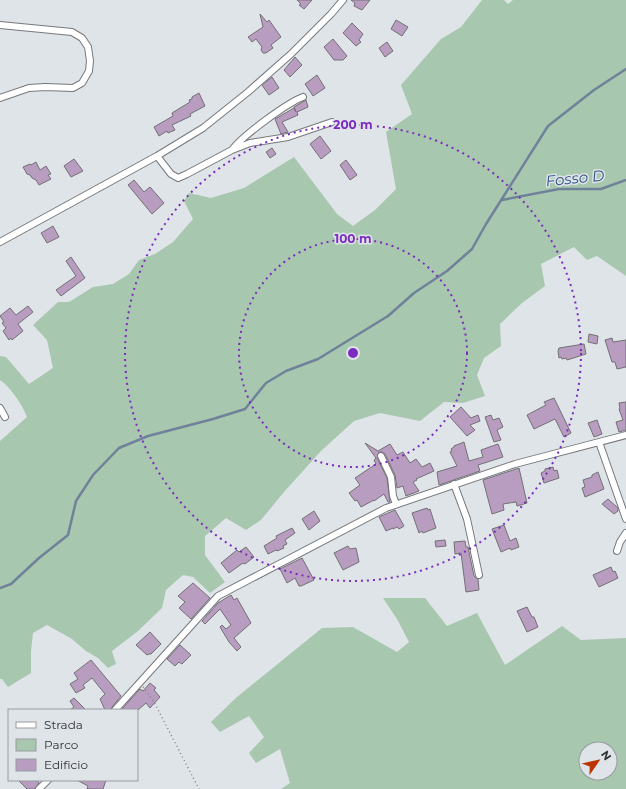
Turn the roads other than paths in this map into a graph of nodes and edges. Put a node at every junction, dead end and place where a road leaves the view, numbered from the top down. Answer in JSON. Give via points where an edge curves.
{"nodes":[{"id":1,"x":343,"y":0,"type":"edge"},
{"id":2,"x":0,"y":25,"type":"edge"},
{"id":3,"x":303,"y":97,"type":"dead end"},
{"id":4,"x":0,"y":98,"type":"edge"},
{"id":5,"x":332,"y":122,"type":"dead end"},
{"id":6,"x":232,"y":150,"type":"junction"},
{"id":7,"x":157,"y":156,"type":"junction"},
{"id":8,"x":0,"y":242,"type":"edge"},
{"id":9,"x":0,"y":408,"type":"edge"},
{"id":10,"x":5,"y":417,"type":"dead end"},
{"id":11,"x":626,"y":435,"type":"edge"},
{"id":12,"x":599,"y":442,"type":"junction"},
{"id":13,"x":381,"y":456,"type":"dead end"},
{"id":14,"x":454,"y":484,"type":"junction"},
{"id":15,"x":396,"y":504,"type":"junction"},
{"id":16,"x":626,"y":519,"type":"edge"},
{"id":17,"x":626,"y":533,"type":"edge"},
{"id":18,"x":617,"y":551,"type":"dead end"},
{"id":19,"x":479,"y":575,"type":"dead end"},
{"id":20,"x":116,"y":709,"type":"edge"},
{"id":21,"x":47,"y":781,"type":"edge"},
{"id":22,"x":39,"y":789,"type":"edge"}],
"edges":[{"from":1,"to":7,"type":"street","via":[[248,92],[203,128]]},
{"from":2,"to":4,"type":"street","via":[[72,32],[82,38],[88,48],[90,61],[89,71],[82,83],[73,88],[29,88]]},
{"from":3,"to":6,"type":"street","via":[[266,120]]},
{"from":5,"to":6,"type":"street","via":[[288,137],[250,143]]},
{"from":6,"to":7,"type":"street","via":[[178,178],[171,174]]},
{"from":7,"to":8,"type":"street"},
{"from":9,"to":10,"type":"street"},
{"from":11,"to":12,"type":"street"},
{"from":12,"to":14,"type":"street","via":[[515,464]]},
{"from":12,"to":16,"type":"street"},
{"from":13,"to":15,"type":"street","via":[[391,477]]},
{"from":14,"to":15,"type":"street"},
{"from":14,"to":19,"type":"street","via":[[467,519]]},
{"from":15,"to":20,"type":"street","via":[[218,596]]},
{"from":17,"to":18,"type":"street"},
{"from":21,"to":22,"type":"street"}]}
